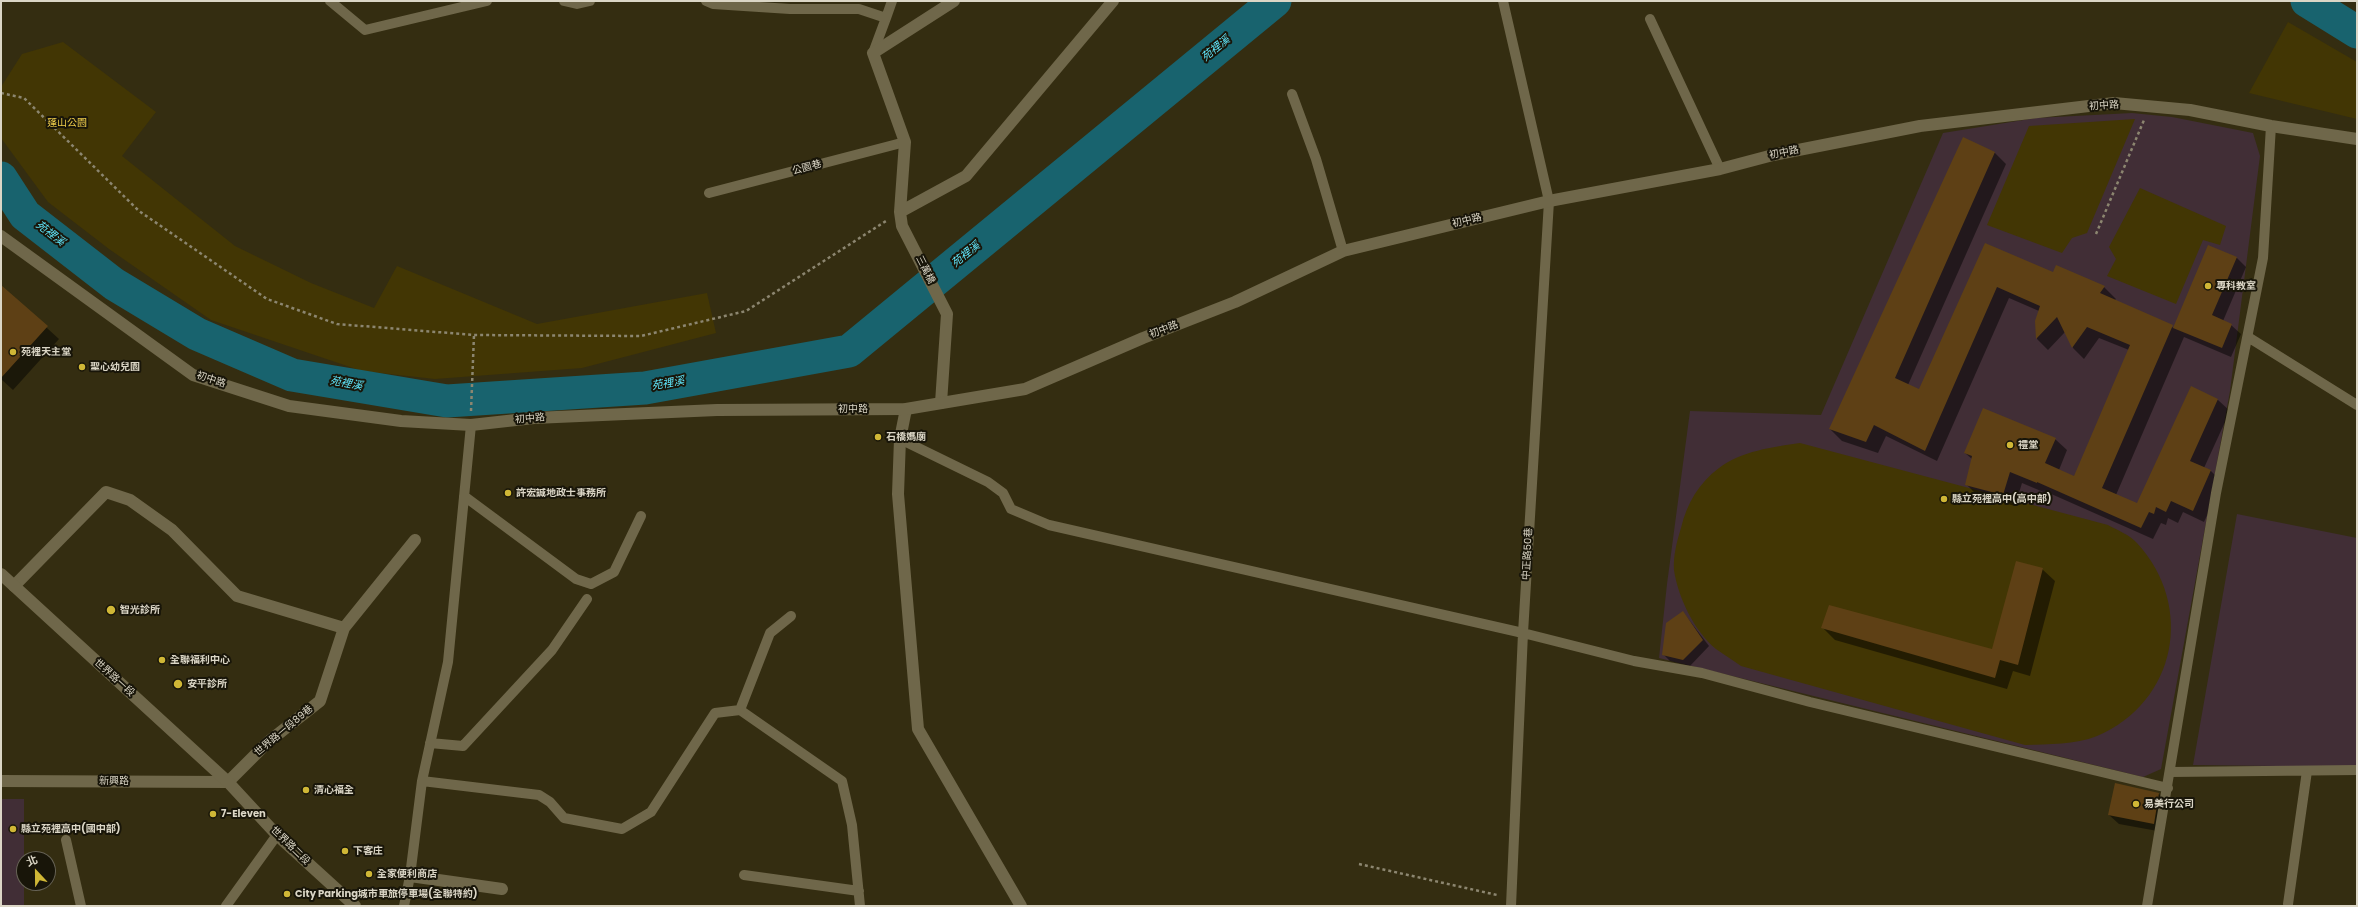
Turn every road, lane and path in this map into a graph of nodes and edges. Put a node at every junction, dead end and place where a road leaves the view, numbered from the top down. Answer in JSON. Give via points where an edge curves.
{"nodes":[{"id":1,"x":330,"y":1,"type":"edge"},
{"id":2,"x":487,"y":1,"type":"edge"},
{"id":3,"x":564,"y":1,"type":"edge"},
{"id":4,"x":590,"y":1,"type":"edge"},
{"id":5,"x":706,"y":1,"type":"edge"},
{"id":6,"x":892,"y":1,"type":"edge"},
{"id":7,"x":954,"y":1,"type":"edge"},
{"id":8,"x":1113,"y":1,"type":"edge"},
{"id":9,"x":1504,"y":1,"type":"edge"},
{"id":10,"x":886,"y":18,"type":"junction"},
{"id":11,"x":1650,"y":19,"type":"dead end"},
{"id":12,"x":873,"y":53,"type":"junction"},
{"id":13,"x":1,"y":93,"type":"edge"},
{"id":14,"x":1292,"y":94,"type":"dead end"},
{"id":15,"x":2150,"y":106,"type":"junction"},
{"id":16,"x":2271,"y":126,"type":"junction"},
{"id":17,"x":2357,"y":139,"type":"edge"},
{"id":18,"x":905,"y":142,"type":"junction"},
{"id":19,"x":1720,"y":170,"type":"junction"},
{"id":20,"x":710,"y":193,"type":"dead end"},
{"id":21,"x":1549,"y":201,"type":"junction"},
{"id":22,"x":900,"y":212,"type":"junction"},
{"id":23,"x":2096,"y":234,"type":"dead end"},
{"id":24,"x":1,"y":236,"type":"edge"},
{"id":25,"x":1343,"y":251,"type":"junction"},
{"id":26,"x":474,"y":335,"type":"junction"},
{"id":27,"x":2248,"y":337,"type":"junction"},
{"id":28,"x":941,"y":403,"type":"junction"},
{"id":29,"x":2357,"y":405,"type":"edge"},
{"id":30,"x":906,"y":409,"type":"junction"},
{"id":31,"x":471,"y":425,"type":"junction"},
{"id":32,"x":900,"y":439,"type":"junction"},
{"id":33,"x":464,"y":496,"type":"junction"},
{"id":34,"x":640,"y":516,"type":"dead end"},
{"id":35,"x":415,"y":540,"type":"dead end"},
{"id":36,"x":1,"y":574,"type":"edge"},
{"id":37,"x":14,"y":586,"type":"junction"},
{"id":38,"x":587,"y":599,"type":"dead end"},
{"id":39,"x":791,"y":616,"type":"dead end"},
{"id":40,"x":344,"y":628,"type":"junction"},
{"id":41,"x":1523,"y":633,"type":"junction"},
{"id":42,"x":740,"y":710,"type":"junction"},
{"id":43,"x":430,"y":743,"type":"junction"},
{"id":44,"x":2357,"y":770,"type":"edge"},
{"id":45,"x":2307,"y":771,"type":"junction"},
{"id":46,"x":2171,"y":772,"type":"junction"},
{"id":47,"x":1,"y":781,"type":"edge"},
{"id":48,"x":422,"y":781,"type":"junction"},
{"id":49,"x":228,"y":782,"type":"junction"},
{"id":50,"x":2168,"y":788,"type":"junction"},
{"id":51,"x":277,"y":835,"type":"junction"},
{"id":52,"x":66,"y":840,"type":"dead end"},
{"id":53,"x":1359,"y":864,"type":"dead end"},
{"id":54,"x":744,"y":875,"type":"dead end"},
{"id":55,"x":410,"y":876,"type":"junction"},
{"id":56,"x":502,"y":889,"type":"dead end"},
{"id":57,"x":859,"y":891,"type":"junction"},
{"id":58,"x":1511,"y":902,"type":"edge"},
{"id":59,"x":2288,"y":904,"type":"dead end"},
{"id":60,"x":81,"y":906,"type":"edge"},
{"id":61,"x":226,"y":906,"type":"edge"},
{"id":62,"x":355,"y":906,"type":"edge"},
{"id":63,"x":404,"y":906,"type":"edge"},
{"id":64,"x":860,"y":906,"type":"edge"},
{"id":65,"x":1021,"y":906,"type":"edge"},
{"id":66,"x":2147,"y":906,"type":"edge"}],
"edges":[{"from":1,"to":2,"type":"lane","via":[[365,30]]},
{"from":3,"to":4,"type":"lane","via":[[577,4]]},
{"from":5,"to":10,"type":"lane","via":[[713,4],[790,9],[859,9]]},
{"from":6,"to":10,"type":"lane"},
{"from":7,"to":12,"type":"street"},
{"from":8,"to":22,"type":"street","via":[[966,176]]},
{"from":9,"to":21,"type":"lane","name":"中正路50巷"},
{"from":10,"to":12,"type":"lane"},
{"from":11,"to":19,"type":"lane"},
{"from":12,"to":18,"type":"street"},
{"from":13,"to":26,"type":"path","via":[[24,98],[139,211],[267,299],[337,324]]},
{"from":14,"to":25,"type":"lane","via":[[1316,159]]},
{"from":15,"to":16,"type":"street","name":"初中路","via":[[2190,110]]},
{"from":15,"to":19,"type":"street","name":"初中路","via":[[2114,104],[1920,126],[1772,155]]},
{"from":15,"to":23,"type":"path"},
{"from":16,"to":17,"type":"street","name":"初中路"},
{"from":16,"to":27,"type":"lane","via":[[2263,258]]},
{"from":18,"to":20,"type":"lane","name":"公園巷"},
{"from":18,"to":22,"type":"street"},
{"from":19,"to":21,"type":"street","name":"初中路"},
{"from":21,"to":25,"type":"street","name":"初中路"},
{"from":21,"to":41,"type":"lane","name":"中正路50巷"},
{"from":22,"to":26,"type":"path","via":[[746,311],[641,336]]},
{"from":22,"to":28,"type":"street","name":"三萬橋","via":[[902,226],[947,314]]},
{"from":24,"to":31,"type":"street","name":"初中路","via":[[193,375],[289,406],[401,421]]},
{"from":25,"to":28,"type":"street","name":"初中路","via":[[1235,302],[1025,389]]},
{"from":26,"to":31,"type":"path"},
{"from":27,"to":29,"type":"lane"},
{"from":27,"to":46,"type":"lane","via":[[2216,493]]},
{"from":28,"to":30,"type":"street","name":"初中路"},
{"from":30,"to":31,"type":"street","name":"初中路","via":[[717,410],[534,418]]},
{"from":30,"to":32,"type":"street"},
{"from":31,"to":33,"type":"lane"},
{"from":32,"to":41,"type":"lane","via":[[988,482],[1003,493],[1011,509],[1049,525]]},
{"from":32,"to":65,"type":"street","via":[[898,494],[918,729]]},
{"from":33,"to":34,"type":"lane","via":[[576,579],[591,584],[614,572]]},
{"from":33,"to":43,"type":"lane","via":[[448,662]]},
{"from":35,"to":40,"type":"street"},
{"from":36,"to":37,"type":"street","name":"世界路一段"},
{"from":37,"to":40,"type":"street","via":[[106,492],[130,500],[172,530],[237,596]]},
{"from":37,"to":49,"type":"street","name":"世界路一段"},
{"from":38,"to":43,"type":"lane","via":[[552,650],[463,746]]},
{"from":39,"to":42,"type":"lane","via":[[770,633]]},
{"from":40,"to":49,"type":"street","name":"世界路一段89巷","via":[[320,701],[268,742]]},
{"from":41,"to":50,"type":"lane","via":[[1634,661],[1702,673],[1818,704]]},
{"from":41,"to":58,"type":"lane","name":"中正路50巷"},
{"from":42,"to":48,"type":"lane","via":[[715,713],[651,812],[622,829],[564,818],[550,802],[539,795]]},
{"from":42,"to":57,"type":"lane","via":[[842,781],[852,825]]},
{"from":43,"to":48,"type":"lane"},
{"from":44,"to":45,"type":"lane"},
{"from":45,"to":46,"type":"lane"},
{"from":45,"to":59,"type":"lane"},
{"from":46,"to":50,"type":"lane"},
{"from":47,"to":49,"type":"street","name":"新興路"},
{"from":48,"to":55,"type":"lane"},
{"from":49,"to":51,"type":"street","name":"世界路二段"},
{"from":50,"to":66,"type":"lane"},
{"from":51,"to":61,"type":"lane"},
{"from":51,"to":62,"type":"street","name":"世界路二段"},
{"from":52,"to":60,"type":"lane"},
{"from":53,"to":58,"type":"path"},
{"from":54,"to":57,"type":"lane"},
{"from":55,"to":56,"type":"street"},
{"from":55,"to":63,"type":"lane"},
{"from":57,"to":64,"type":"lane"}]}
